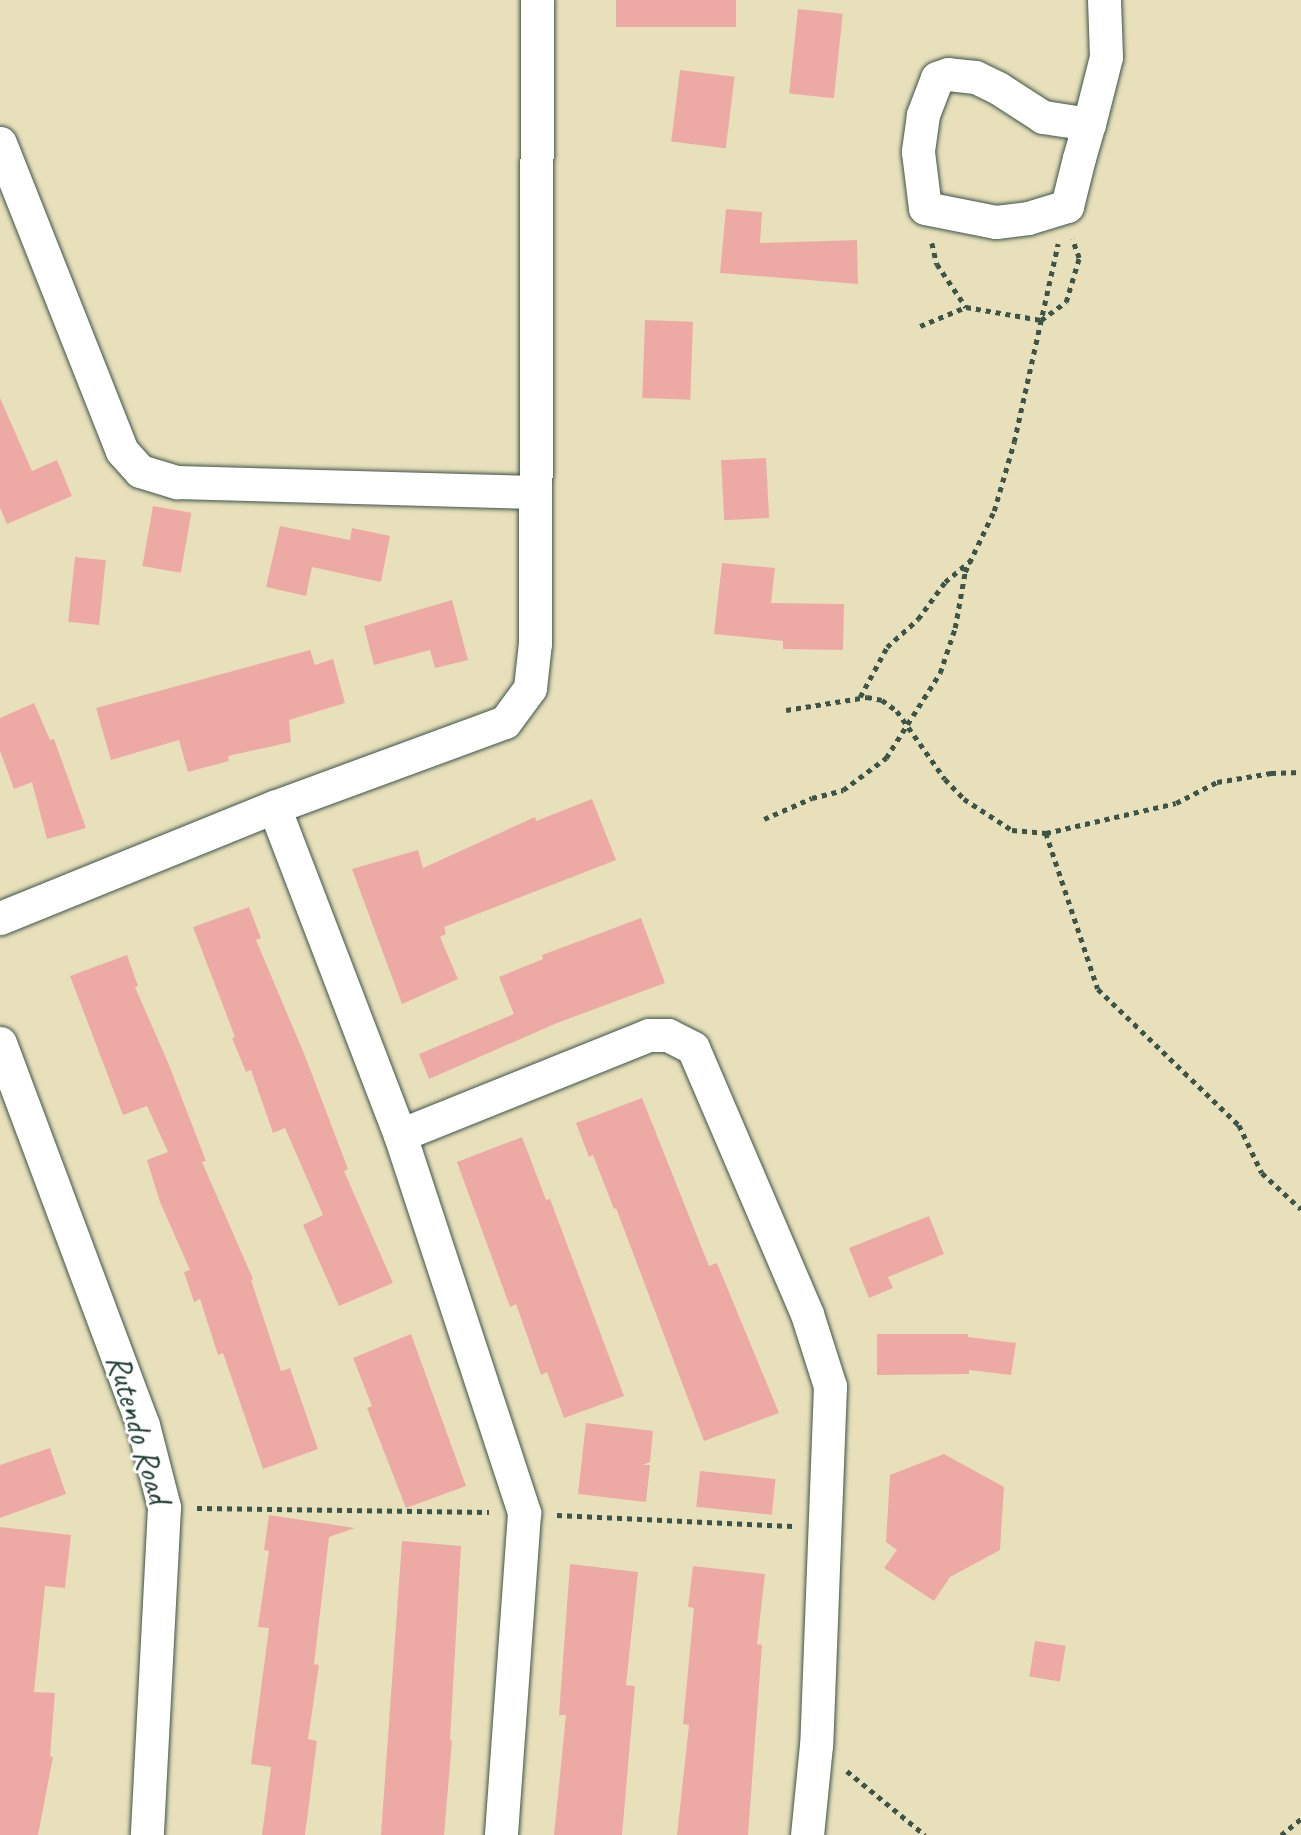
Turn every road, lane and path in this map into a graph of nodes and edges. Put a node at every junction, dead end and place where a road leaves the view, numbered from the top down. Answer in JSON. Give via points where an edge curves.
{"nodes":[{"id":1,"x":537,"y":0,"type":"edge"},
{"id":2,"x":1104,"y":0,"type":"edge"},
{"id":3,"x":1089,"y":124,"type":"junction"},
{"id":4,"x":0,"y":143,"type":"edge"},
{"id":5,"x":925,"y":208,"type":"junction"},
{"id":6,"x":1065,"y":212,"type":"junction"},
{"id":7,"x":966,"y":307,"type":"junction"},
{"id":8,"x":1041,"y":320,"type":"junction"},
{"id":9,"x":920,"y":326,"type":"dead end"},
{"id":10,"x":534,"y":492,"type":"junction"},
{"id":11,"x":971,"y":560,"type":"junction"},
{"id":12,"x":860,"y":698,"type":"junction"},
{"id":13,"x":786,"y":710,"type":"dead end"},
{"id":14,"x":906,"y":725,"type":"junction"},
{"id":15,"x":1301,"y":772,"type":"edge"},
{"id":16,"x":274,"y":807,"type":"junction"},
{"id":17,"x":764,"y":819,"type":"dead end"},
{"id":18,"x":1046,"y":833,"type":"junction"},
{"id":19,"x":0,"y":918,"type":"edge"},
{"id":20,"x":0,"y":1043,"type":"edge"},
{"id":21,"x":400,"y":1135,"type":"junction"},
{"id":22,"x":1301,"y":1209,"type":"edge"},
{"id":23,"x":816,"y":1745,"type":"junction"},
{"id":24,"x":1301,"y":1819,"type":"edge"},
{"id":25,"x":147,"y":1835,"type":"edge"},
{"id":26,"x":501,"y":1835,"type":"edge"},
{"id":27,"x":807,"y":1835,"type":"edge"},
{"id":28,"x":925,"y":1835,"type":"edge"},
{"id":29,"x":1281,"y":1835,"type":"edge"}],
"edges":[{"from":1,"to":10,"type":"street"},
{"from":2,"to":3,"type":"street","via":[[1106,57]]},
{"from":3,"to":5,"type":"street","via":[[1044,117],[975,77],[948,74],[937,78],[923,115],[918,152]]},
{"from":3,"to":6,"type":"street"},
{"from":4,"to":10,"type":"street","via":[[122,451],[140,471],[177,482]]},
{"from":5,"to":6,"type":"street","via":[[996,222]]},
{"from":5,"to":7,"type":"path","via":[[937,264]]},
{"from":6,"to":8,"type":"path"},
{"from":6,"to":8,"type":"path","via":[[1079,258],[1066,302]]},
{"from":7,"to":8,"type":"path"},
{"from":7,"to":9,"type":"path"},
{"from":8,"to":11,"type":"path","via":[[998,499]]},
{"from":10,"to":16,"type":"street","via":[[535,643],[530,688],[505,722]]},
{"from":11,"to":12,"type":"path","via":[[944,582],[918,619],[887,647]]},
{"from":11,"to":14,"type":"path","via":[[956,628],[940,673]]},
{"from":12,"to":13,"type":"path"},
{"from":12,"to":14,"type":"path","via":[[882,700]]},
{"from":14,"to":17,"type":"path","via":[[886,758],[843,790]]},
{"from":14,"to":18,"type":"path","via":[[964,799],[1012,830]]},
{"from":15,"to":18,"type":"path","via":[[1217,782],[1176,803]]},
{"from":16,"to":19,"type":"street"},
{"from":16,"to":21,"type":"street"},
{"from":18,"to":22,"type":"path","via":[[1098,989],[1239,1125],[1262,1173]]},
{"from":20,"to":25,"type":"street","name":"Rutendo Road","via":[[143,1425],[164,1507]]},
{"from":21,"to":23,"type":"street","via":[[649,1035],[668,1035],[693,1048],[807,1314],[830,1386]]},
{"from":21,"to":26,"type":"street","via":[[524,1513]]},
{"from":23,"to":27,"type":"street"},
{"from":23,"to":28,"type":"path"},
{"from":24,"to":29,"type":"path"}]}
